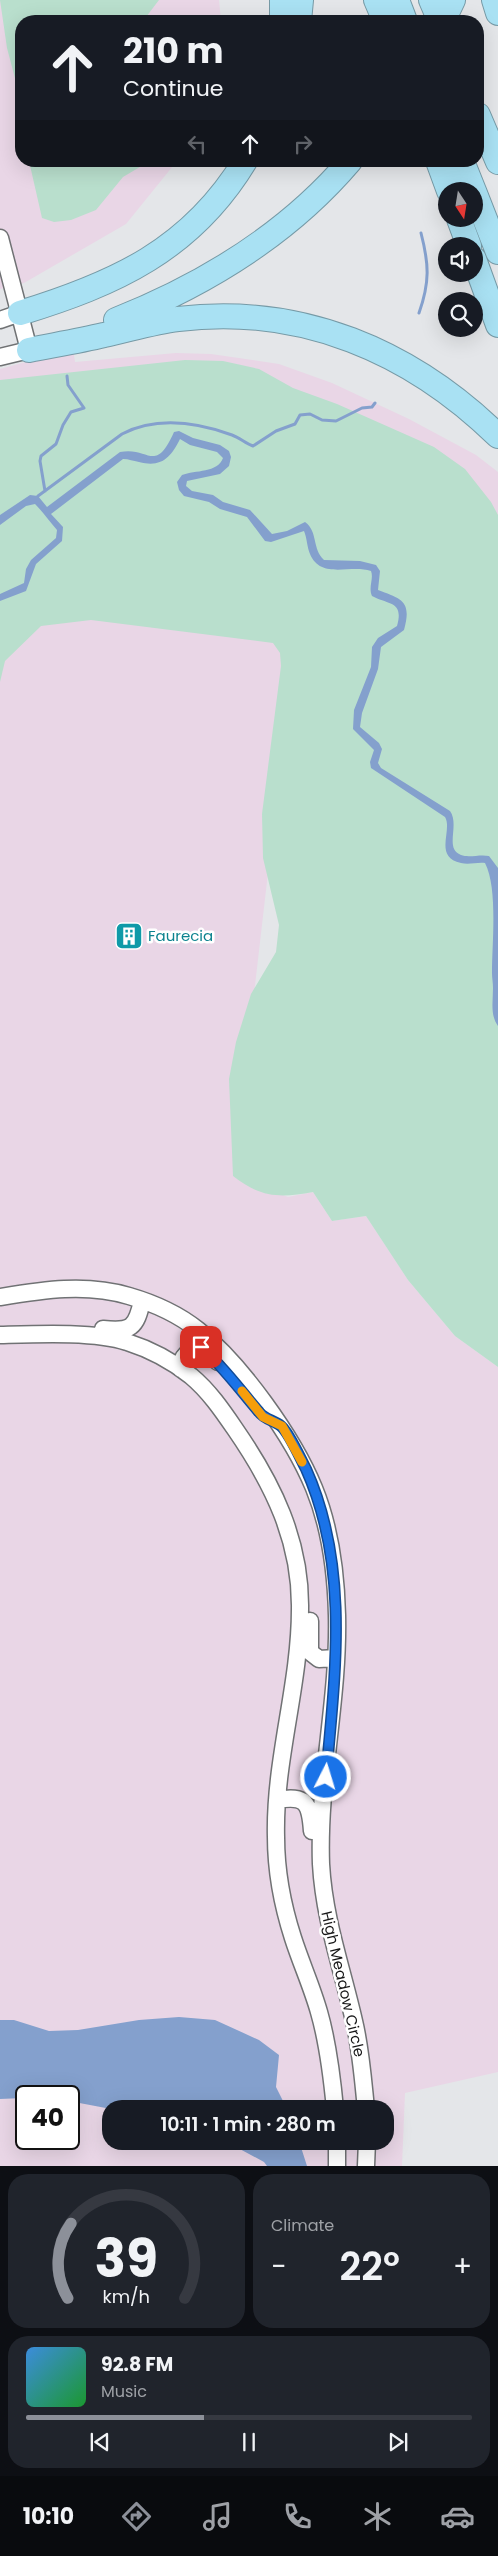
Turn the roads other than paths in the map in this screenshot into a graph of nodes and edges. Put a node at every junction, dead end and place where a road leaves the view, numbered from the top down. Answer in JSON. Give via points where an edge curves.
{"nodes":[{"id":1,"x":282,"y":0,"type":"edge"},
{"id":2,"x":302,"y":0,"type":"edge"},
{"id":3,"x":376,"y":0,"type":"edge"},
{"id":4,"x":397,"y":0,"type":"edge"},
{"id":5,"x":431,"y":0,"type":"edge"},
{"id":6,"x":453,"y":0,"type":"edge"},
{"id":7,"x":494,"y":0,"type":"edge"},
{"id":8,"x":498,"y":13,"type":"edge"},
{"id":9,"x":282,"y":15,"type":"edge"},
{"id":10,"x":299,"y":15,"type":"edge"},
{"id":11,"x":382,"y":15,"type":"edge"},
{"id":12,"x":403,"y":15,"type":"edge"},
{"id":13,"x":438,"y":15,"type":"edge"},
{"id":14,"x":444,"y":15,"type":"edge"},
{"id":15,"x":484,"y":130,"type":"edge"},
{"id":16,"x":498,"y":162,"type":"edge"},
{"id":17,"x":241,"y":167,"type":"edge"},
{"id":18,"x":344,"y":167,"type":"edge"},
{"id":19,"x":440,"y":167,"type":"edge"},
{"id":20,"x":464,"y":167,"type":"edge"},
{"id":21,"x":446,"y":182,"type":"edge"},
{"id":22,"x":470,"y":182,"type":"edge"},
{"id":23,"x":483,"y":214,"type":"edge"},
{"id":24,"x":0,"y":238,"type":"edge"},
{"id":25,"x":498,"y":252,"type":"edge"},
{"id":26,"x":483,"y":282,"type":"edge"},
{"id":27,"x":10,"y":316,"type":"edge"},
{"id":28,"x":498,"y":325,"type":"edge"},
{"id":29,"x":29,"y":350,"type":"junction"},
{"id":30,"x":0,"y":356,"type":"edge"},
{"id":31,"x":498,"y":436,"type":"edge"},
{"id":32,"x":0,"y":1297,"type":"edge"},
{"id":33,"x":142,"y":1301,"type":"junction"},
{"id":34,"x":0,"y":1334,"type":"edge"},
{"id":35,"x":181,"y":1369,"type":"junction"},
{"id":36,"x":282,"y":1426,"type":"junction"},
{"id":37,"x":289,"y":1531,"type":"junction"},
{"id":38,"x":336,"y":1658,"type":"junction"},
{"id":39,"x":277,"y":1800,"type":"junction"},
{"id":40,"x":326,"y":1915,"type":"junction"},
{"id":41,"x":334,"y":2100,"type":"edge"},
{"id":42,"x":365,"y":2100,"type":"edge"},
{"id":43,"x":337,"y":2150,"type":"edge"},
{"id":44,"x":367,"y":2150,"type":"edge"},
{"id":45,"x":337,"y":2166,"type":"edge"},
{"id":46,"x":366,"y":2166,"type":"edge"}],
"edges":[{"from":1,"to":9,"type":"highway"},
{"from":2,"to":10,"type":"highway"},
{"from":3,"to":11,"type":"highway"},
{"from":4,"to":12,"type":"highway"},
{"from":5,"to":13,"type":"highway"},
{"from":6,"to":14,"type":"highway"},
{"from":7,"to":8,"type":"highway"},
{"from":15,"to":16,"type":"highway"},
{"from":17,"to":27,"type":"highway","via":[[203,215],[144,263],[81,294]]},
{"from":18,"to":29,"type":"highway","via":[[274,232],[208,277],[138,311]]},
{"from":19,"to":21,"type":"highway"},
{"from":20,"to":22,"type":"highway"},
{"from":23,"to":25,"type":"highway"},
{"from":24,"to":27,"type":"street"},
{"from":26,"to":28,"type":"highway"},
{"from":27,"to":29,"type":"street"},
{"from":29,"to":30,"type":"street"},
{"from":29,"to":31,"type":"highway","via":[[177,319],[225,316],[286,321],[367,345],[420,372],[471,410]]},
{"from":32,"to":33,"type":"street","name":"High Meadow Circle","via":[[78,1288],[103,1290]]},
{"from":33,"to":34,"type":"street","via":[[137,1321],[120,1331],[18,1325]]},
{"from":33,"to":36,"type":"street","name":"High Meadow Circle","via":[[174,1314],[210,1340]]},
{"from":34,"to":35,"type":"street","name":"High Meadow Circle","via":[[97,1336],[124,1341]]},
{"from":35,"to":36,"type":"street","via":[[181,1361],[188,1352],[201,1347],[216,1359],[263,1417]]},
{"from":35,"to":37,"type":"street","name":"High Meadow Circle","via":[[210,1395],[256,1458],[280,1504]]},
{"from":36,"to":38,"type":"street","name":"High Meadow Circle","via":[[300,1456],[323,1516],[334,1581]]},
{"from":37,"to":38,"type":"street","via":[[306,1556],[310,1590],[310,1652],[319,1659]]},
{"from":37,"to":39,"type":"street","name":"High Meadow Circle","via":[[295,1555],[300,1608]]},
{"from":38,"to":40,"type":"street","name":"High Meadow Circle","via":[[321,1820]]},
{"from":39,"to":40,"type":"street","via":[[294,1797],[302,1800],[311,1812],[315,1902]]},
{"from":39,"to":41,"type":"street","name":"High Meadow Circle","via":[[276,1838],[282,1890],[293,1938],[320,2015]]},
{"from":40,"to":42,"type":"street","name":"High Meadow Circle","via":[[355,2025]]},
{"from":43,"to":45,"type":"street"},
{"from":44,"to":46,"type":"street"}]}
